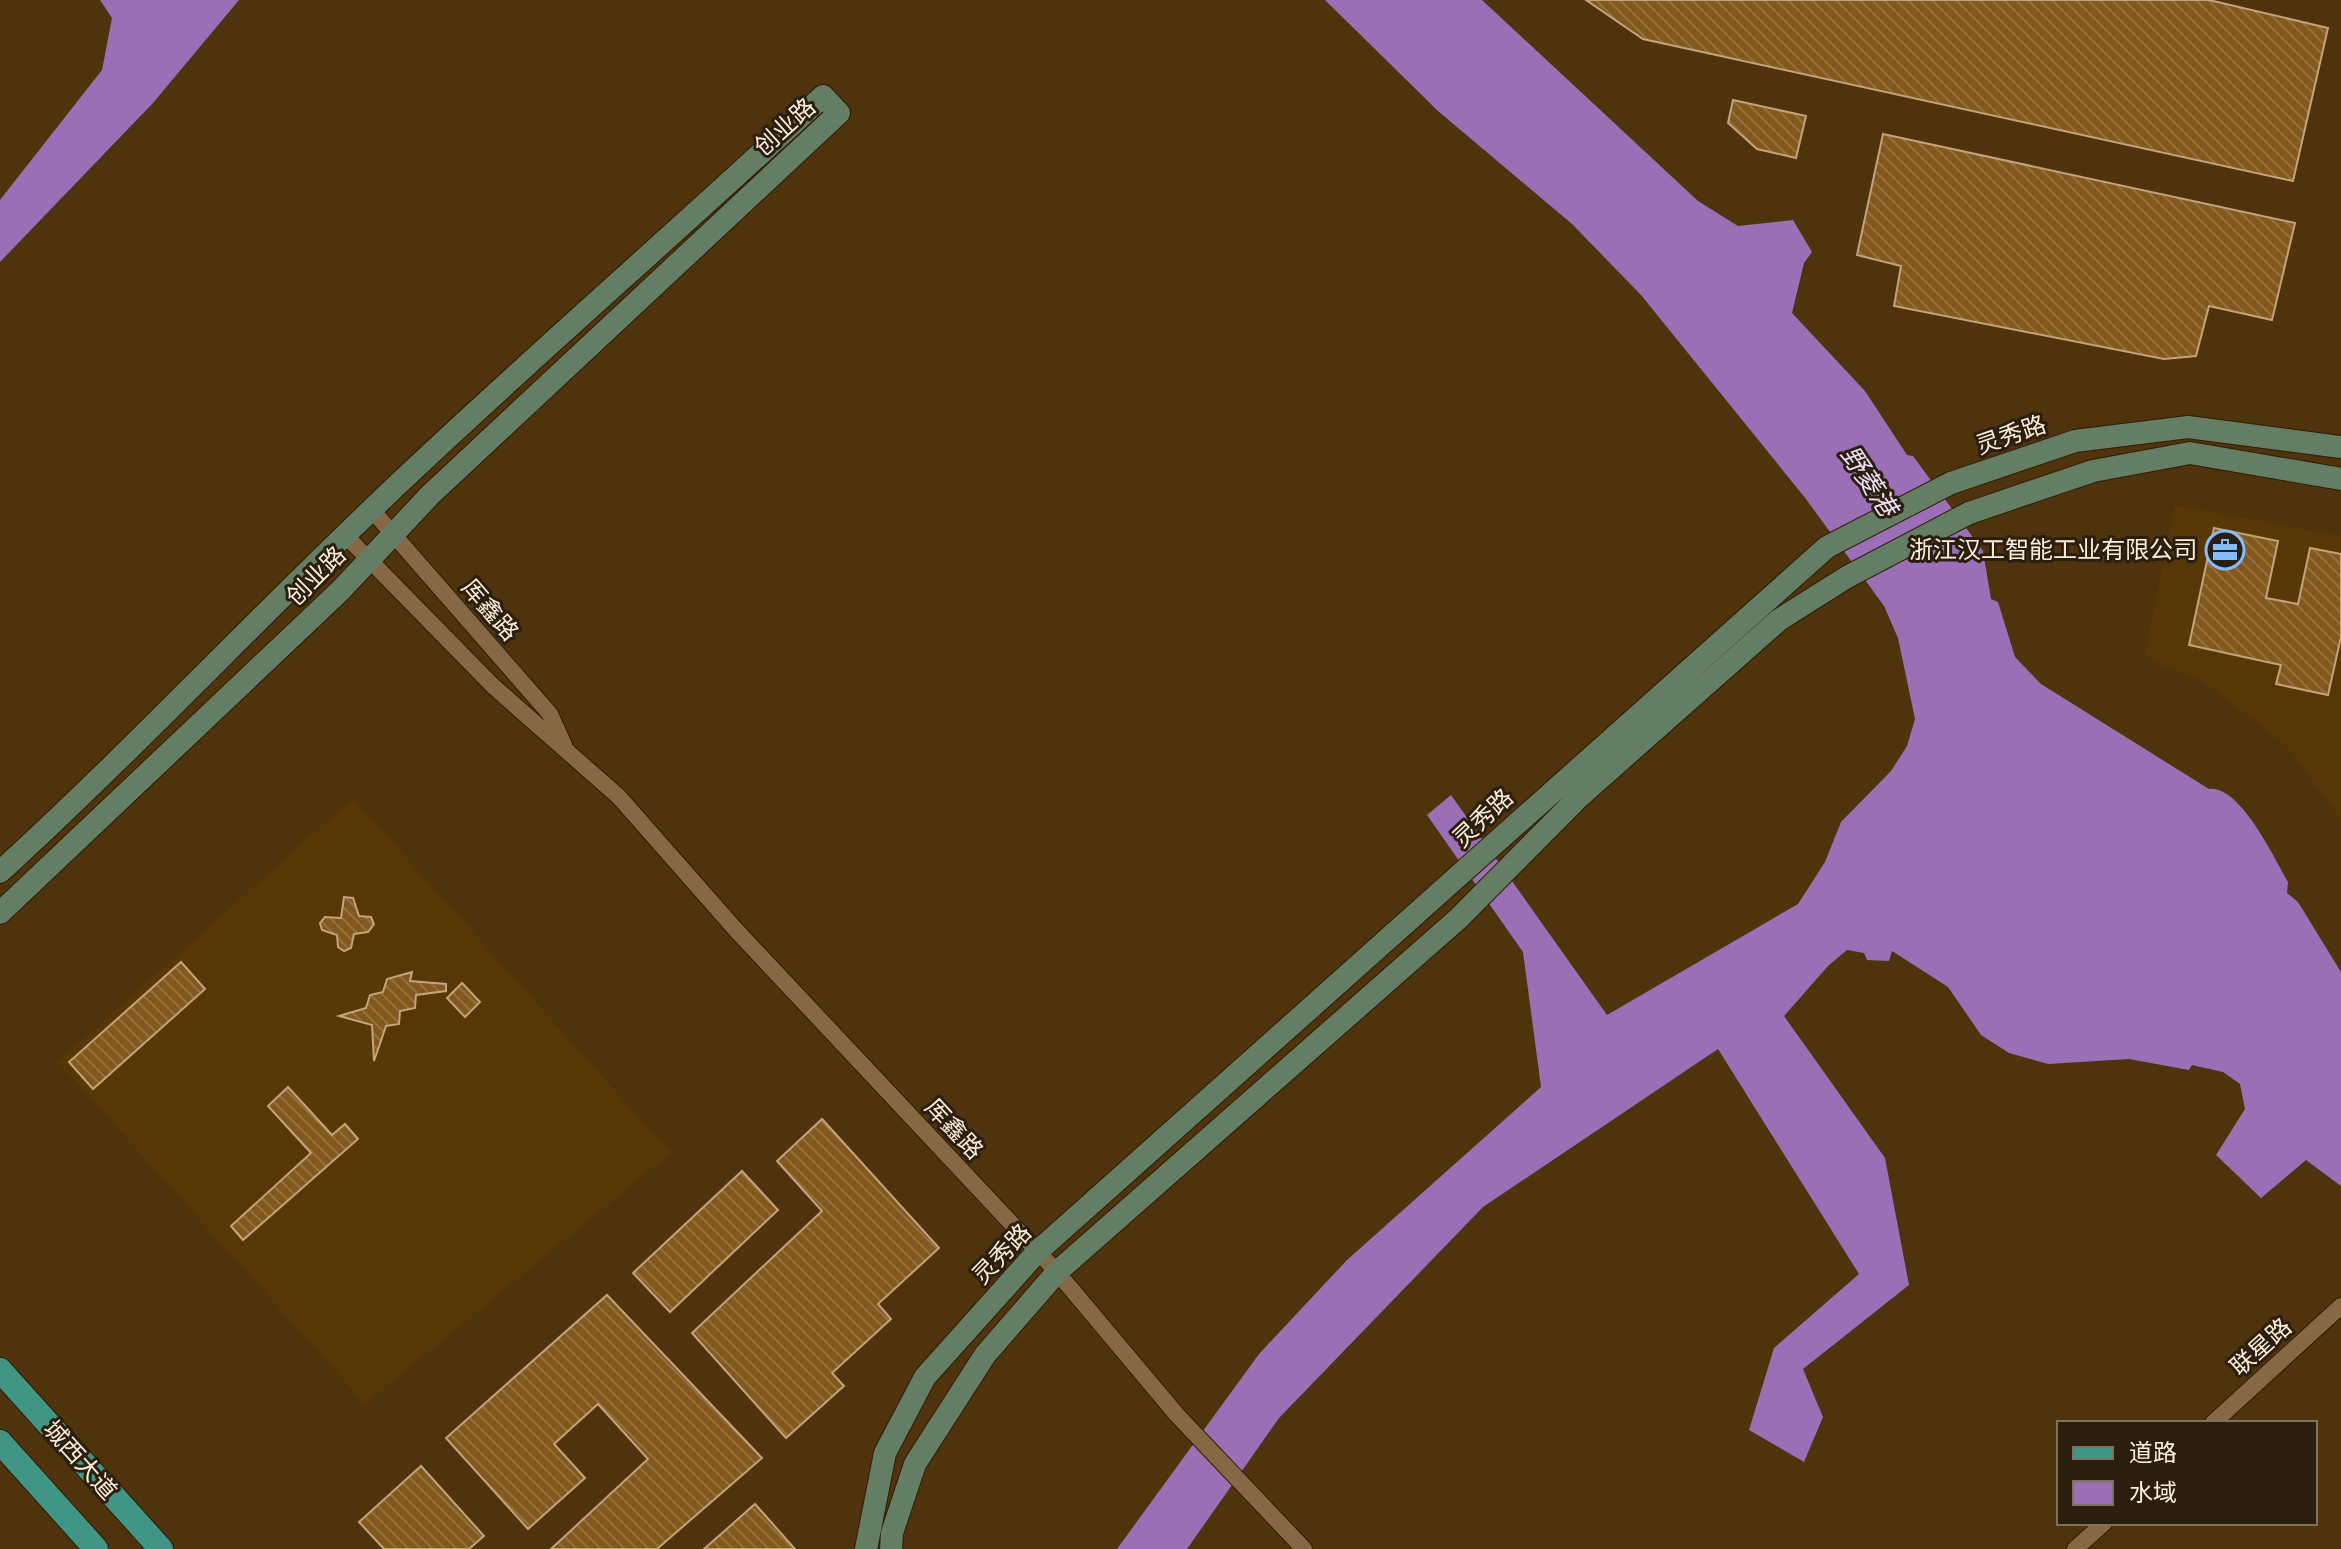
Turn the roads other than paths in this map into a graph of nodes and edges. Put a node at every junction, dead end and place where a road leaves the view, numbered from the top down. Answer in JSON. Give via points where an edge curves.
{"nodes":[{"id":1,"x":2341,"y":447,"type":"edge"},
{"id":2,"x":2341,"y":479,"type":"edge"},
{"id":3,"x":372,"y":510,"type":"junction"},
{"id":4,"x":393,"y":534,"type":"junction"},
{"id":5,"x":346,"y":536,"type":"junction"},
{"id":6,"x":369,"y":560,"type":"junction"},
{"id":7,"x":564,"y":747,"type":"junction"},
{"id":8,"x":0,"y":872,"type":"edge"},
{"id":9,"x":0,"y":913,"type":"edge"},
{"id":10,"x":1037,"y":1252,"type":"junction"},
{"id":11,"x":1057,"y":1272,"type":"junction"},
{"id":12,"x":2341,"y":1306,"type":"edge"},
{"id":13,"x":0,"y":1370,"type":"edge"},
{"id":14,"x":2215,"y":1421,"type":"edge"},
{"id":15,"x":0,"y":1442,"type":"edge"},
{"id":16,"x":2102,"y":1525,"type":"edge"},
{"id":17,"x":96,"y":1549,"type":"edge"},
{"id":18,"x":161,"y":1549,"type":"edge"},
{"id":19,"x":866,"y":1549,"type":"edge"},
{"id":20,"x":891,"y":1549,"type":"edge"},
{"id":21,"x":1304,"y":1549,"type":"edge"},
{"id":22,"x":2075,"y":1549,"type":"edge"}],
"edges":[{"from":1,"to":10,"type":"street","name":"灵秀路","via":[[2188,427],[2075,441],[1951,483],[1827,547]]},
{"from":2,"to":11,"type":"street","via":[[2190,453],[2093,471],[1969,513],[1847,577],[1779,620],[1579,797],[1459,918]]},
{"from":3,"to":4,"type":"street","name":"厍鑫路"},
{"from":3,"to":4,"type":"street","name":"创业路","via":[[823,96],[839,113]]},
{"from":3,"to":5,"type":"street","name":"创业路"},
{"from":4,"to":6,"type":"street","name":"创业路"},
{"from":4,"to":7,"type":"street","name":"厍鑫路","via":[[550,714]]},
{"from":5,"to":6,"type":"street","name":"厍鑫路"},
{"from":5,"to":8,"type":"street","name":"创业路"},
{"from":6,"to":7,"type":"street","name":"厍鑫路","via":[[512,704]]},
{"from":6,"to":9,"type":"street","name":"创业路"},
{"from":7,"to":10,"type":"street","name":"厍鑫路","via":[[619,797]]},
{"from":10,"to":11,"type":"street","name":"厍鑫路"},
{"from":10,"to":19,"type":"street","name":"灵秀路","via":[[925,1377],[885,1453]]},
{"from":11,"to":20,"type":"street","via":[[985,1355],[915,1464]]},
{"from":11,"to":21,"type":"street","name":"厍鑫路","via":[[1177,1415]]},
{"from":12,"to":14,"type":"street","name":"联星路"},
{"from":13,"to":18,"type":"main road","name":"城西大道"},
{"from":15,"to":17,"type":"main road","name":"城西大道"},
{"from":16,"to":22,"type":"street"}]}
